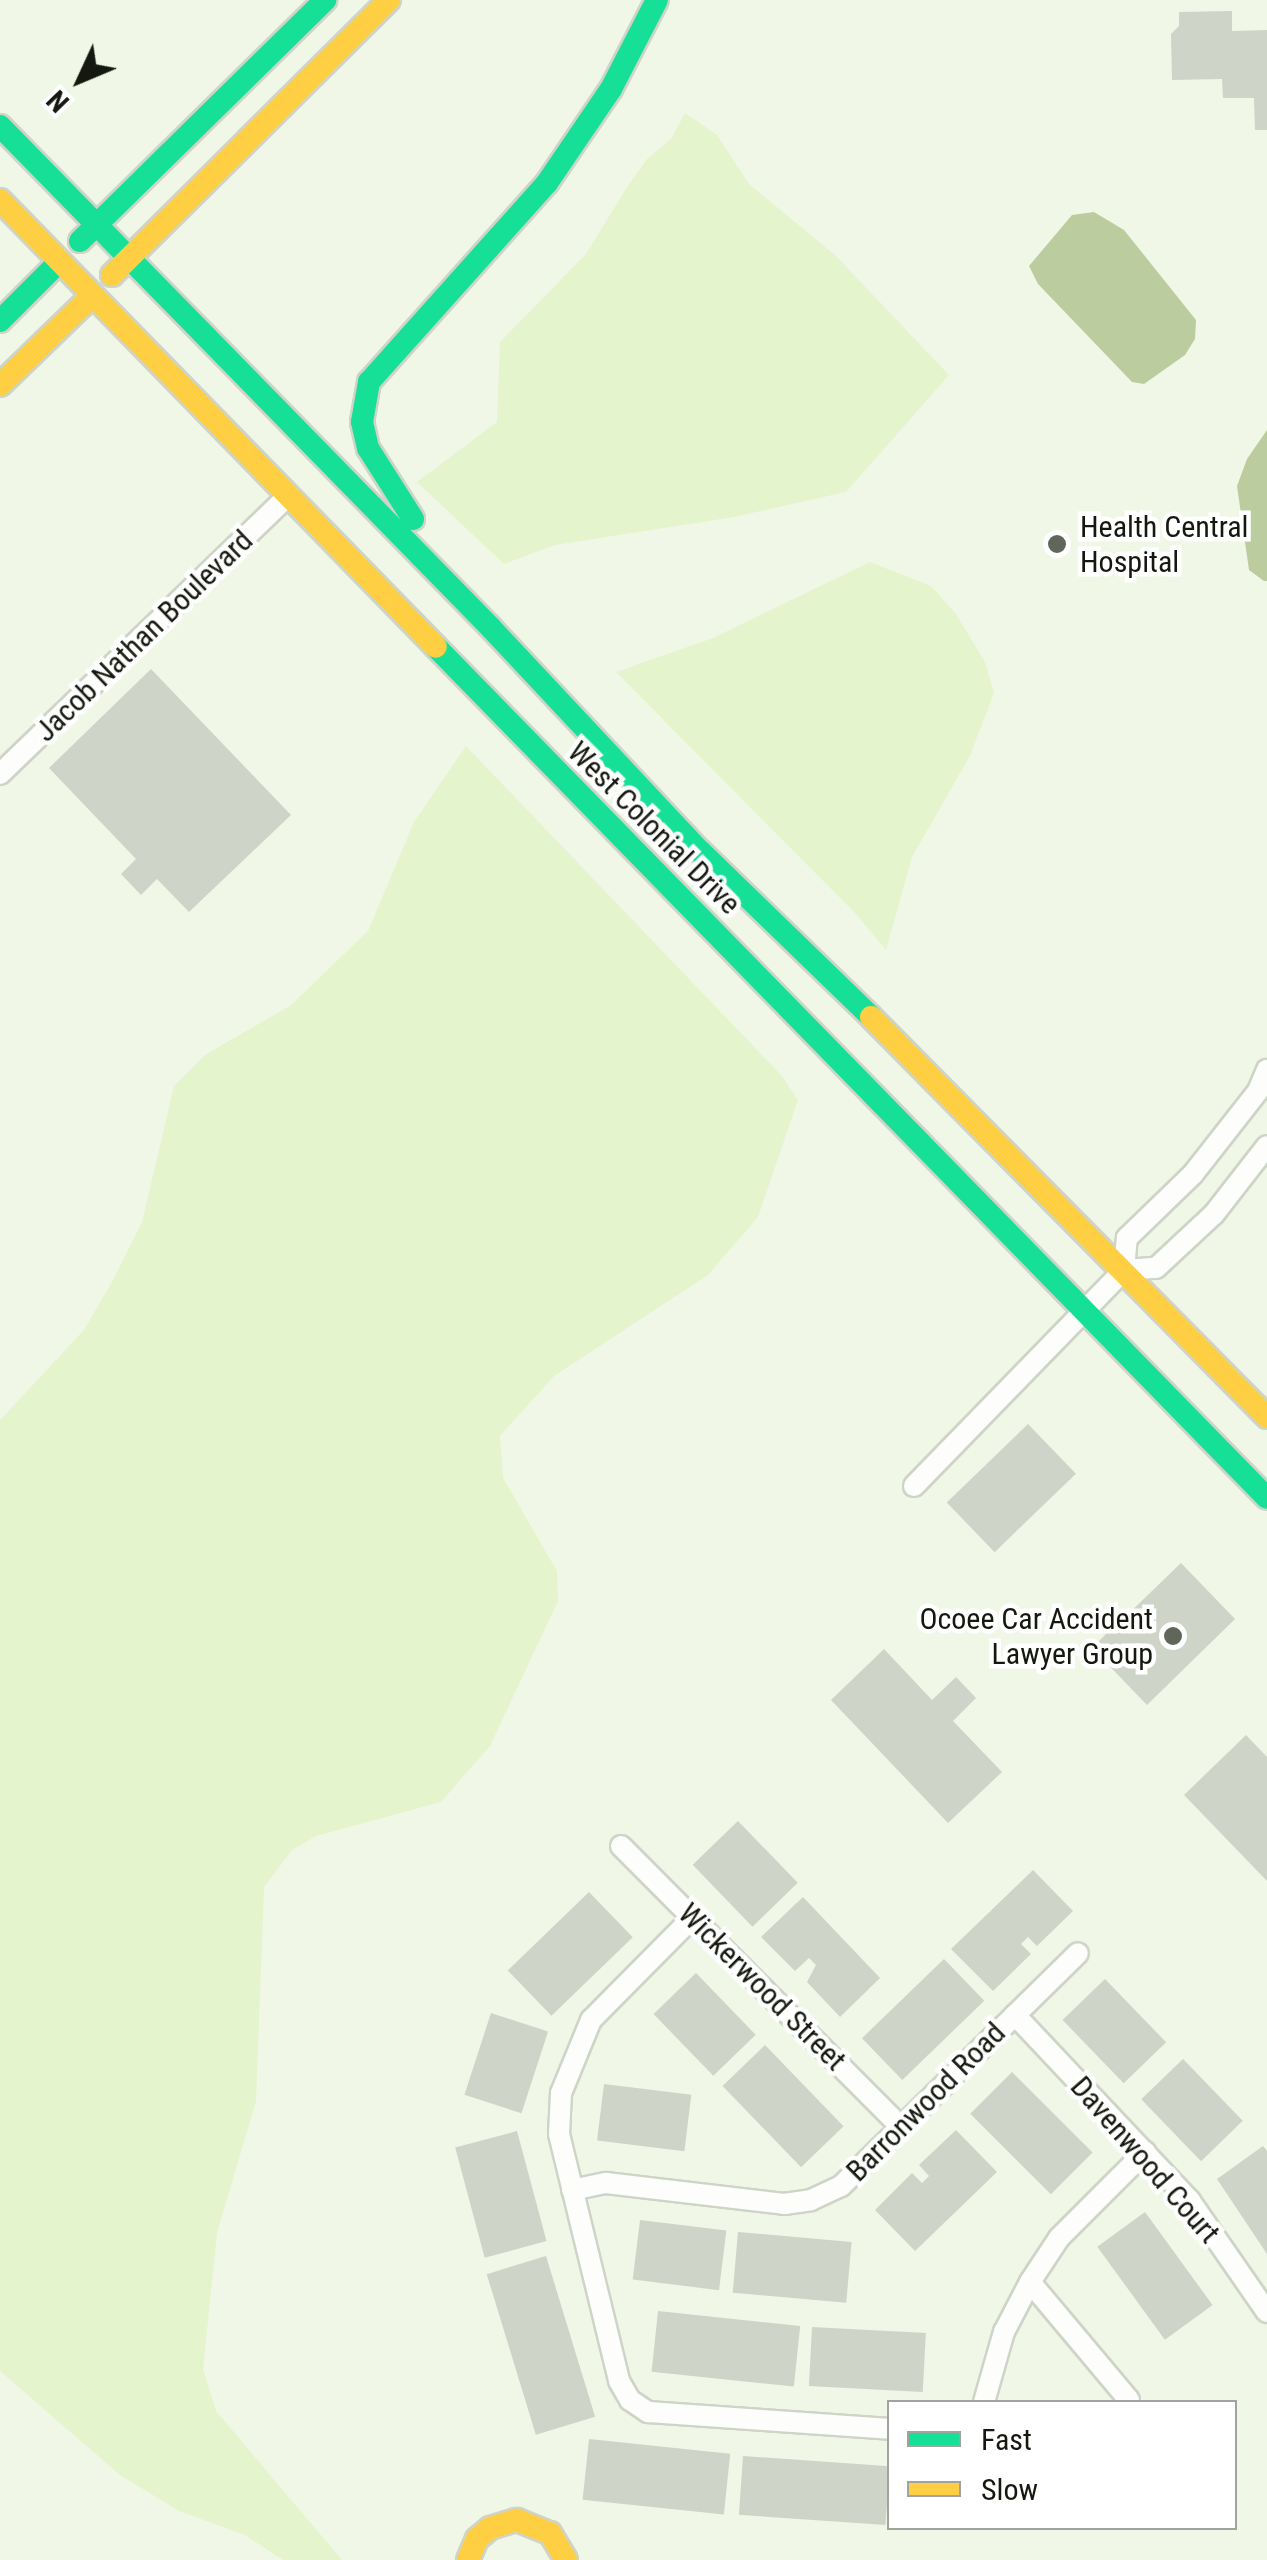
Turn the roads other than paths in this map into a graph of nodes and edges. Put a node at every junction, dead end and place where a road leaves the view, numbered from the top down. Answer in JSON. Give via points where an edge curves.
{"nodes":[{"id":1,"x":325,"y":0,"type":"edge"},
{"id":2,"x":390,"y":0,"type":"edge"},
{"id":3,"x":657,"y":0,"type":"edge"},
{"id":4,"x":0,"y":126,"type":"edge"},
{"id":5,"x":0,"y":200,"type":"edge"},
{"id":6,"x":97,"y":224,"type":"junction"},
{"id":7,"x":130,"y":256,"type":"junction"},
{"id":8,"x":59,"y":262,"type":"junction"},
{"id":9,"x":93,"y":295,"type":"junction"},
{"id":10,"x":0,"y":321,"type":"edge"},
{"id":11,"x":0,"y":386,"type":"edge"},
{"id":12,"x":287,"y":496,"type":"junction"},
{"id":13,"x":491,"y":628,"type":"junction"},
{"id":14,"x":0,"y":774,"type":"edge"},
{"id":15,"x":1267,"y":1070,"type":"edge"},
{"id":16,"x":1267,"y":1146,"type":"edge"},
{"id":17,"x":1124,"y":1270,"type":"junction"},
{"id":18,"x":1084,"y":1309,"type":"junction"},
{"id":19,"x":1267,"y":1417,"type":"edge"},
{"id":20,"x":914,"y":1486,"type":"dead end"},
{"id":21,"x":1267,"y":1498,"type":"edge"},
{"id":22,"x":622,"y":1846,"type":"dead end"},
{"id":23,"x":693,"y":1917,"type":"junction"},
{"id":24,"x":1078,"y":1953,"type":"dead end"},
{"id":25,"x":1014,"y":2015,"type":"junction"},
{"id":26,"x":902,"y":2127,"type":"junction"},
{"id":27,"x":1145,"y":2152,"type":"junction"},
{"id":28,"x":572,"y":2190,"type":"junction"},
{"id":29,"x":1030,"y":2282,"type":"junction"},
{"id":30,"x":1267,"y":2312,"type":"edge"},
{"id":31,"x":985,"y":2400,"type":"edge"},
{"id":32,"x":1130,"y":2400,"type":"edge"},
{"id":33,"x":887,"y":2429,"type":"edge"},
{"id":34,"x":468,"y":2560,"type":"edge"},
{"id":35,"x":566,"y":2560,"type":"edge"}],
"edges":[{"from":1,"to":6,"type":"main road"},
{"from":2,"to":7,"type":"main road"},
{"from":3,"to":13,"type":"main road","via":[[611,89],[548,183],[384,362],[365,394],[362,422],[374,462]]},
{"from":4,"to":6,"type":"main road","name":"West Colonial Drive"},
{"from":5,"to":8,"type":"main road","name":"West Colonial Drive"},
{"from":6,"to":7,"type":"main road","name":"West Colonial Drive"},
{"from":6,"to":8,"type":"main road"},
{"from":7,"to":9,"type":"main road"},
{"from":7,"to":13,"type":"main road","name":"West Colonial Drive"},
{"from":8,"to":9,"type":"main road","name":"West Colonial Drive"},
{"from":8,"to":10,"type":"main road"},
{"from":9,"to":11,"type":"main road"},
{"from":9,"to":12,"type":"main road","name":"West Colonial Drive"},
{"from":12,"to":14,"type":"street","name":"Jacob Nathan Boulevard"},
{"from":12,"to":18,"type":"main road","name":"West Colonial Drive"},
{"from":13,"to":17,"type":"main road","name":"West Colonial Drive","via":[[749,901]]},
{"from":15,"to":17,"type":"street","via":[[1193,1174],[1127,1238]]},
{"from":16,"to":17,"type":"street","via":[[1214,1214],[1156,1268]]},
{"from":17,"to":18,"type":"street"},
{"from":17,"to":19,"type":"main road","name":"West Colonial Drive"},
{"from":18,"to":20,"type":"street"},
{"from":18,"to":21,"type":"main road","name":"West Colonial Drive"},
{"from":22,"to":23,"type":"street","name":"Wickerwood Street"},
{"from":23,"to":26,"type":"street","name":"Wickerwood Street"},
{"from":23,"to":28,"type":"street","via":[[591,2020],[560,2093],[559,2134]]},
{"from":24,"to":25,"type":"street","name":"Barronwood Road"},
{"from":25,"to":26,"type":"street","name":"Barronwood Road"},
{"from":25,"to":27,"type":"street","name":"Davenwood Court"},
{"from":26,"to":28,"type":"street","name":"Barronwood Road","via":[[842,2186],[811,2200],[784,2204],[606,2183]]},
{"from":27,"to":29,"type":"street","via":[[1059,2238]]},
{"from":27,"to":30,"type":"street","name":"Davenwood Court","via":[[1190,2201]]},
{"from":28,"to":33,"type":"street","via":[[619,2380],[630,2400],[648,2412]]},
{"from":29,"to":31,"type":"street","via":[[1004,2332]]},
{"from":29,"to":32,"type":"street"},
{"from":34,"to":35,"type":"main road","via":[[490,2528],[518,2520],[550,2533]]}]}
